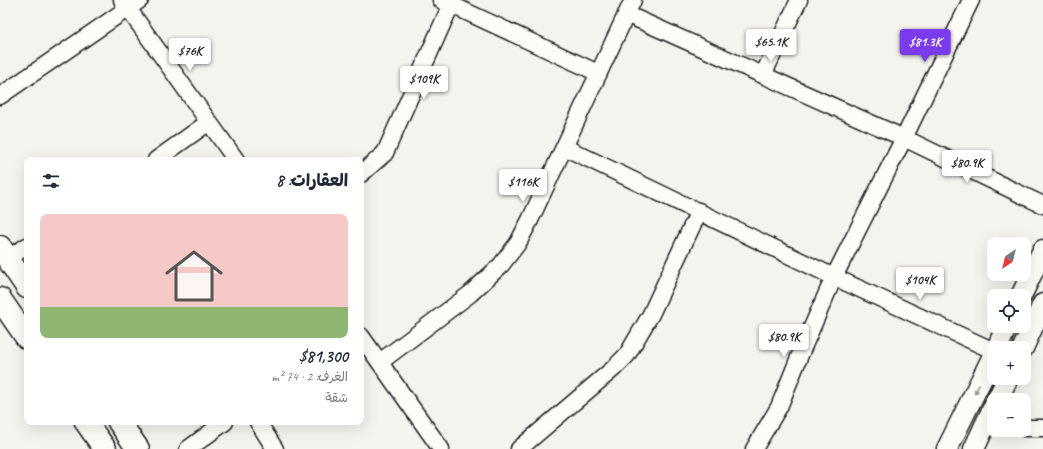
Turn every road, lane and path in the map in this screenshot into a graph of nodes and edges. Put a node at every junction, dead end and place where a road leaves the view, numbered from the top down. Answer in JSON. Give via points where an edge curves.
{"nodes":[{"id":1,"x":799,"y":0,"type":"edge"},
{"id":2,"x":971,"y":0,"type":"edge"},
{"id":3,"x":448,"y":2,"type":"edge"},
{"id":4,"x":130,"y":3,"type":"edge"},
{"id":5,"x":629,"y":7,"type":"edge"},
{"id":6,"x":598,"y":73,"type":"junction"},
{"id":7,"x":763,"y":75,"type":"junction"},
{"id":8,"x":0,"y":96,"type":"edge"},
{"id":9,"x":209,"y":122,"type":"junction"},
{"id":10,"x":904,"y":138,"type":"junction"},
{"id":11,"x":564,"y":147,"type":"junction"},
{"id":12,"x":160,"y":157,"type":"edge"},
{"id":13,"x":234,"y":157,"type":"edge"},
{"id":14,"x":364,"y":171,"type":"edge"},
{"id":15,"x":1043,"y":205,"type":"edge"},
{"id":16,"x":699,"y":212,"type":"junction"},
{"id":17,"x":24,"y":247,"type":"edge"},
{"id":18,"x":1043,"y":250,"type":"edge"},
{"id":19,"x":4,"y":253,"type":"edge"},
{"id":20,"x":834,"y":277,"type":"junction"},
{"id":21,"x":24,"y":283,"type":"edge"},
{"id":22,"x":1024,"y":289,"type":"edge"},
{"id":23,"x":0,"y":299,"type":"edge"},
{"id":24,"x":1043,"y":304,"type":"edge"},
{"id":25,"x":24,"y":334,"type":"edge"},
{"id":26,"x":364,"y":340,"type":"edge"},
{"id":27,"x":1026,"y":341,"type":"edge"},
{"id":28,"x":987,"y":350,"type":"edge"},
{"id":29,"x":380,"y":362,"type":"junction"},
{"id":30,"x":987,"y":367,"type":"edge"},
{"id":31,"x":88,"y":425,"type":"edge"},
{"id":32,"x":121,"y":425,"type":"edge"},
{"id":33,"x":221,"y":425,"type":"edge"},
{"id":34,"x":260,"y":425,"type":"edge"},
{"id":35,"x":1031,"y":428,"type":"edge"},
{"id":36,"x":1043,"y":428,"type":"edge"},
{"id":37,"x":987,"y":430,"type":"edge"},
{"id":38,"x":105,"y":449,"type":"edge"},
{"id":39,"x":138,"y":449,"type":"edge"},
{"id":40,"x":188,"y":449,"type":"edge"},
{"id":41,"x":275,"y":449,"type":"edge"},
{"id":42,"x":442,"y":449,"type":"edge"},
{"id":43,"x":519,"y":449,"type":"edge"},
{"id":44,"x":754,"y":449,"type":"edge"},
{"id":45,"x":947,"y":449,"type":"edge"},
{"id":46,"x":974,"y":449,"type":"edge"}],
"edges":[{"from":1,"to":7,"type":"street"},
{"from":2,"to":10,"type":"street"},
{"from":3,"to":6,"type":"street"},
{"from":3,"to":14,"type":"street","via":[[384,153]]},
{"from":4,"to":8,"type":"street"},
{"from":4,"to":9,"type":"street"},
{"from":5,"to":6,"type":"street"},
{"from":5,"to":7,"type":"street"},
{"from":6,"to":11,"type":"street"},
{"from":7,"to":10,"type":"street"},
{"from":9,"to":12,"type":"street"},
{"from":9,"to":13,"type":"street"},
{"from":10,"to":15,"type":"street"},
{"from":10,"to":20,"type":"street"},
{"from":11,"to":16,"type":"street"},
{"from":11,"to":29,"type":"street","via":[[518,243],[501,265],[470,294]]},
{"from":16,"to":20,"type":"street"},
{"from":16,"to":43,"type":"street","via":[[650,314],[627,355]]},
{"from":17,"to":19,"type":"street"},
{"from":18,"to":22,"type":"street"},
{"from":19,"to":21,"type":"main road"},
{"from":20,"to":28,"type":"street"},
{"from":20,"to":44,"type":"street","via":[[779,407]]},
{"from":23,"to":25,"type":"main road"},
{"from":24,"to":27,"type":"street"},
{"from":26,"to":29,"type":"street"},
{"from":29,"to":42,"type":"street"},
{"from":30,"to":45,"type":"street","one_way":true},
{"from":31,"to":38,"type":"main road"},
{"from":32,"to":39,"type":"main road"},
{"from":33,"to":40,"type":"street"},
{"from":34,"to":41,"type":"street"},
{"from":35,"to":36,"type":"street"},
{"from":37,"to":46,"type":"street"}]}
